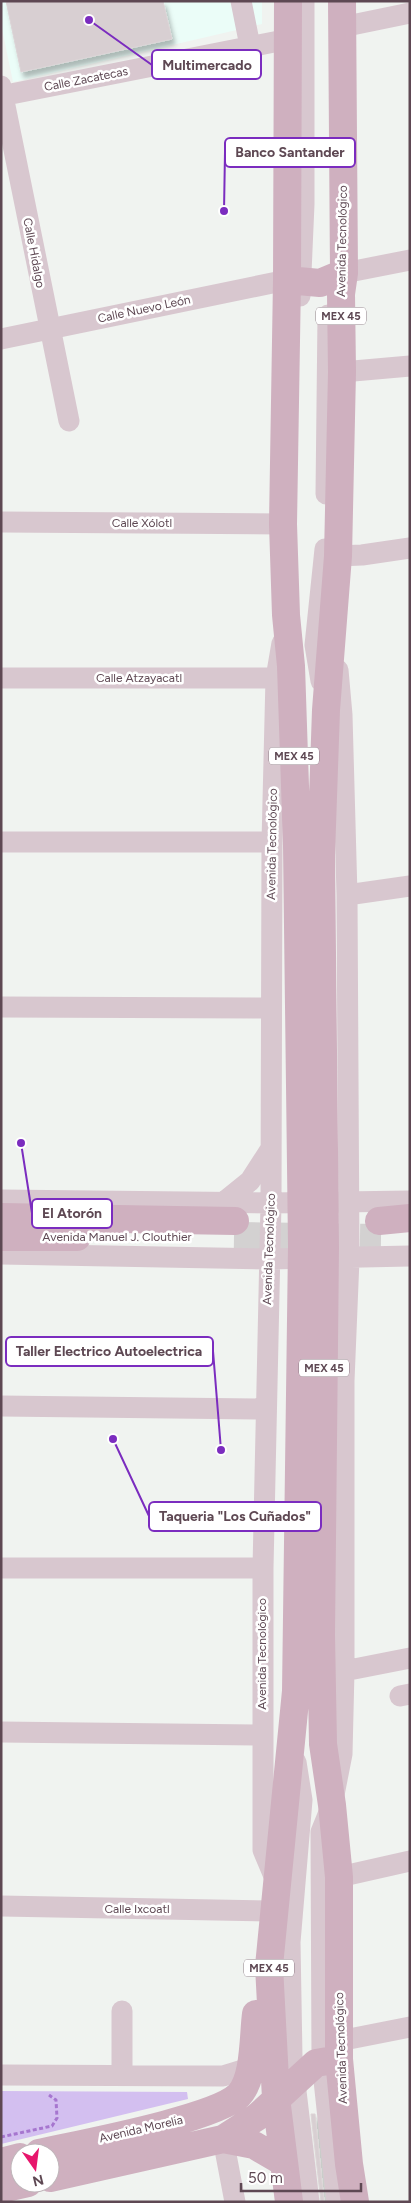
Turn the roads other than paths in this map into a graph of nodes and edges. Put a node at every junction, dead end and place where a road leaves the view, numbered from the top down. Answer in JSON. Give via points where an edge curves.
{"nodes":[{"id":1,"x":241,"y":1,"type":"edge"},
{"id":2,"x":288,"y":1,"type":"edge"},
{"id":3,"x":304,"y":1,"type":"edge"},
{"id":4,"x":328,"y":1,"type":"edge"},
{"id":5,"x":410,"y":13,"type":"edge"},
{"id":6,"x":342,"y":14,"type":"edge"},
{"id":7,"x":289,"y":39,"type":"junction"},
{"id":8,"x":250,"y":46,"type":"junction"},
{"id":9,"x":2,"y":93,"type":"edge"},
{"id":10,"x":410,"y":260,"type":"edge"},
{"id":11,"x":337,"y":276,"type":"junction"},
{"id":12,"x":294,"y":281,"type":"junction"},
{"id":13,"x":49,"y":329,"type":"junction"},
{"id":14,"x":1,"y":339,"type":"edge"},
{"id":15,"x":410,"y":366,"type":"edge"},
{"id":16,"x":342,"y":372,"type":"junction"},
{"id":17,"x":68,"y":421,"type":"dead end"},
{"id":18,"x":1,"y":522,"type":"edge"},
{"id":19,"x":283,"y":524,"type":"junction"},
{"id":20,"x":410,"y":548,"type":"edge"},
{"id":21,"x":338,"y":556,"type":"junction"},
{"id":22,"x":332,"y":630,"type":"junction"},
{"id":23,"x":284,"y":672,"type":"junction"},
{"id":24,"x":1,"y":678,"type":"edge"},
{"id":25,"x":326,"y":710,"type":"junction"},
{"id":26,"x":1,"y":842,"type":"edge"},
{"id":27,"x":297,"y":848,"type":"junction"},
{"id":28,"x":410,"y":886,"type":"edge"},
{"id":29,"x":347,"y":895,"type":"junction"},
{"id":30,"x":1,"y":1007,"type":"edge"},
{"id":31,"x":271,"y":1008,"type":"junction"},
{"id":32,"x":270,"y":1150,"type":"junction"},
{"id":33,"x":1,"y":1200,"type":"edge"},
{"id":34,"x":410,"y":1201,"type":"edge"},
{"id":35,"x":348,"y":1202,"type":"junction"},
{"id":36,"x":271,"y":1203,"type":"junction"},
{"id":37,"x":1,"y":1217,"type":"edge"},
{"id":38,"x":410,"y":1218,"type":"edge"},
{"id":39,"x":231,"y":1219,"type":"junction"},
{"id":40,"x":410,"y":1235,"type":"edge"},
{"id":41,"x":1,"y":1237,"type":"edge"},
{"id":42,"x":1,"y":1254,"type":"edge"},
{"id":43,"x":410,"y":1256,"type":"edge"},
{"id":44,"x":268,"y":1259,"type":"junction"},
{"id":45,"x":349,"y":1259,"type":"junction"},
{"id":46,"x":1,"y":1406,"type":"edge"},
{"id":47,"x":265,"y":1409,"type":"junction"},
{"id":48,"x":1,"y":1568,"type":"edge"},
{"id":49,"x":263,"y":1568,"type":"junction"},
{"id":50,"x":309,"y":1636,"type":"junction"},
{"id":51,"x":410,"y":1658,"type":"edge"},
{"id":52,"x":344,"y":1671,"type":"junction"},
{"id":53,"x":1,"y":1732,"type":"edge"},
{"id":54,"x":293,"y":1734,"type":"junction"},
{"id":55,"x":262,"y":1735,"type":"junction"},
{"id":56,"x":332,"y":1805,"type":"junction"},
{"id":57,"x":410,"y":1861,"type":"edge"},
{"id":58,"x":339,"y":1877,"type":"junction"},
{"id":59,"x":276,"y":1881,"type":"junction"},
{"id":60,"x":1,"y":1906,"type":"edge"},
{"id":61,"x":274,"y":1911,"type":"junction"},
{"id":62,"x":269,"y":1966,"type":"junction"},
{"id":63,"x":122,"y":2011,"type":"dead end"},
{"id":64,"x":410,"y":2027,"type":"edge"},
{"id":65,"x":333,"y":2054,"type":"junction"},
{"id":66,"x":249,"y":2068,"type":"junction"},
{"id":67,"x":1,"y":2075,"type":"edge"},
{"id":68,"x":122,"y":2075,"type":"junction"},
{"id":69,"x":285,"y":2090,"type":"junction"},
{"id":70,"x":223,"y":2139,"type":"junction"},
{"id":71,"x":60,"y":2148,"type":"edge"},
{"id":72,"x":283,"y":2162,"type":"junction"},
{"id":73,"x":60,"y":2176,"type":"edge"},
{"id":74,"x":235,"y":2202,"type":"edge"},
{"id":75,"x":289,"y":2202,"type":"edge"},
{"id":76,"x":309,"y":2202,"type":"edge"},
{"id":77,"x":337,"y":2202,"type":"edge"},
{"id":78,"x":355,"y":2202,"type":"edge"}],
"edges":[{"from":1,"to":8,"type":"street"},
{"from":2,"to":7,"type":"main road","name":"Avenida Tecnológico","number":"MEX 45"},
{"from":3,"to":12,"type":"street","via":[[304,204]]},
{"from":4,"to":11,"type":"street"},
{"from":5,"to":6,"type":"street"},
{"from":6,"to":11,"type":"main road","name":"Avenida Tecnológico","number":"MEX 45"},
{"from":7,"to":8,"type":"street","name":"Calle Zacatecas"},
{"from":7,"to":12,"type":"main road","name":"Avenida Tecnológico","number":"MEX 45"},
{"from":8,"to":9,"type":"street","name":"Calle Zacatecas"},
{"from":9,"to":13,"type":"street","name":"Calle Hidalgo"},
{"from":10,"to":11,"type":"street"},
{"from":11,"to":12,"type":"main road","via":[[320,283]]},
{"from":11,"to":16,"type":"main road","name":"Avenida Tecnológico","number":"MEX 45","via":[[341,294]]},
{"from":11,"to":25,"type":"street","via":[[325,554],[315,645]]},
{"from":12,"to":13,"type":"street","name":"Calle Nuevo León"},
{"from":12,"to":19,"type":"main road","name":"Avenida Tecnológico","number":"MEX 45"},
{"from":12,"to":23,"type":"street","via":[[298,631]]},
{"from":13,"to":14,"type":"street","name":"Calle Nuevo León"},
{"from":13,"to":17,"type":"street","name":"Calle Hidalgo"},
{"from":15,"to":16,"type":"street"},
{"from":16,"to":21,"type":"main road","name":"Avenida Tecnológico","number":"MEX 45"},
{"from":18,"to":19,"type":"street","name":"Calle Xólotl"},
{"from":19,"to":23,"type":"main road","name":"Avenida Tecnológico","number":"MEX 45"},
{"from":20,"to":21,"type":"street"},
{"from":21,"to":22,"type":"main road","name":"Avenida Tecnológico","number":"MEX 45"},
{"from":22,"to":25,"type":"main road","name":"Avenida Tecnológico","number":"MEX 45"},
{"from":22,"to":29,"type":"street","name":"Avenida Tecnológico","via":[[342,715]]},
{"from":23,"to":24,"type":"street","name":"Calle Atzayacatl"},
{"from":23,"to":27,"type":"main road","name":"Avenida Tecnológico","number":"MEX 45"},
{"from":25,"to":27,"type":"main road","name":"Avenida Tecnológico","number":"MEX 45"},
{"from":26,"to":27,"type":"street"},
{"from":27,"to":31,"type":"street","name":"Avenida Tecnológico"},
{"from":27,"to":50,"type":"main road","name":"Avenida Tecnológico","number":"MEX 45"},
{"from":28,"to":29,"type":"street"},
{"from":29,"to":35,"type":"street","name":"Avenida Tecnológico"},
{"from":30,"to":31,"type":"street"},
{"from":31,"to":32,"type":"street","name":"Avenida Tecnológico"},
{"from":32,"to":36,"type":"street","name":"Avenida Tecnológico"},
{"from":32,"to":39,"type":"street"},
{"from":33,"to":39,"type":"street"},
{"from":34,"to":35,"type":"street"},
{"from":35,"to":36,"type":"street"},
{"from":35,"to":45,"type":"street","name":"Avenida Tecnológico"},
{"from":36,"to":39,"type":"street"},
{"from":36,"to":44,"type":"street","name":"Avenida Tecnológico"},
{"from":37,"to":39,"type":"main road","name":"Avenida Manuel J. Clouthier"},
{"from":38,"to":40,"type":"main road","via":[[380,1230]]},
{"from":39,"to":41,"type":"main road","name":"Avenida Manuel J. Clouthier"},
{"from":42,"to":44,"type":"street"},
{"from":43,"to":45,"type":"street"},
{"from":44,"to":45,"type":"street"},
{"from":44,"to":47,"type":"street","name":"Avenida Tecnológico"},
{"from":45,"to":52,"type":"street","name":"Avenida Tecnológico","via":[[344,1381]]},
{"from":46,"to":47,"type":"street"},
{"from":47,"to":49,"type":"street","name":"Avenida Tecnológico"},
{"from":48,"to":49,"type":"street"},
{"from":49,"to":55,"type":"street","name":"Avenida Tecnológico"},
{"from":50,"to":54,"type":"main road","name":"Avenida Tecnológico","number":"MEX 45"},
{"from":50,"to":56,"type":"main road","name":"Avenida Tecnológico","number":"MEX 45"},
{"from":51,"to":52,"type":"street"},
{"from":52,"to":56,"type":"street","name":"Avenida Tecnológico","via":[[342,1754]]},
{"from":53,"to":55,"type":"street"},
{"from":54,"to":59,"type":"main road","name":"Avenida Tecnológico","number":"MEX 45"},
{"from":54,"to":69,"type":"street","via":[[302,1800],[290,1942],[292,2057]]},
{"from":55,"to":59,"type":"street","name":"Avenida Tecnológico","via":[[263,1850]]},
{"from":56,"to":58,"type":"main road","name":"Avenida Tecnológico","number":"MEX 45"},
{"from":56,"to":65,"type":"street","via":[[321,1832]]},
{"from":57,"to":58,"type":"street"},
{"from":58,"to":65,"type":"main road","name":"Avenida Tecnológico","number":"MEX 45"},
{"from":59,"to":61,"type":"main road","name":"Avenida Tecnológico","number":"MEX 45"},
{"from":60,"to":61,"type":"street","name":"Calle Ixcoatl"},
{"from":61,"to":62,"type":"main road","name":"Avenida Tecnológico","number":"MEX 45"},
{"from":62,"to":66,"type":"main road","via":[[256,2016],[254,2056]]},
{"from":62,"to":69,"type":"main road","name":"Avenida Tecnológico","number":"MEX 45"},
{"from":63,"to":68,"type":"street"},
{"from":64,"to":65,"type":"street"},
{"from":65,"to":69,"type":"main road","via":[[316,2063]]},
{"from":65,"to":77,"type":"street"},
{"from":65,"to":78,"type":"main road","name":"Avenida Tecnológico","number":"MEX 45"},
{"from":66,"to":68,"type":"street","via":[[223,2076]]},
{"from":66,"to":71,"type":"main road","name":"Avenida Morelia","via":[[239,2094],[223,2105],[186,2118]]},
{"from":67,"to":68,"type":"street"},
{"from":69,"to":70,"type":"main road","via":[[257,2117]]},
{"from":69,"to":72,"type":"main road","name":"Avenida Tecnológico","number":"MEX 45"},
{"from":69,"to":76,"type":"street"},
{"from":70,"to":72,"type":"main road","via":[[254,2145]]},
{"from":70,"to":73,"type":"main road"},
{"from":70,"to":74,"type":"street"},
{"from":72,"to":75,"type":"main road","name":"Avenida Tecnológico","number":"MEX 45"}]}
